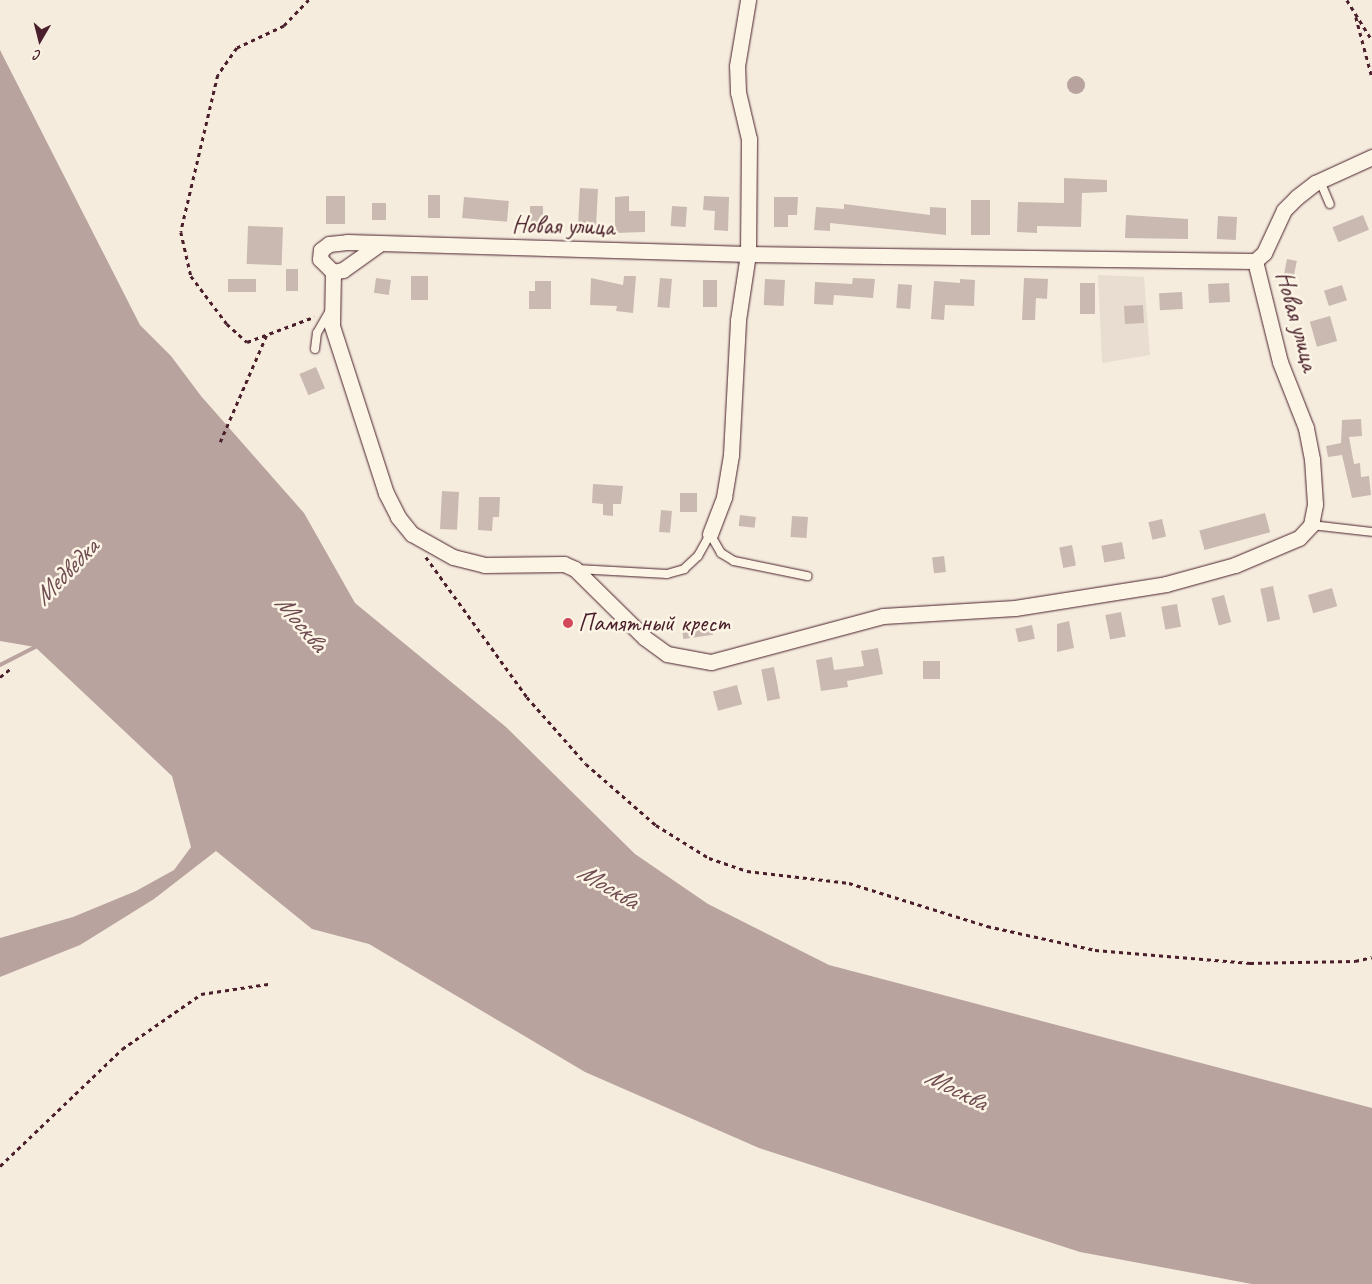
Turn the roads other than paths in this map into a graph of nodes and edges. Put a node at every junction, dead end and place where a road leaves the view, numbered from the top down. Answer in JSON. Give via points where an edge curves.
{"nodes":[{"id":1,"x":748,"y":0,"type":"edge"},
{"id":2,"x":1372,"y":156,"type":"edge"},
{"id":3,"x":1320,"y":181,"type":"junction"},
{"id":4,"x":1330,"y":204,"type":"dead end"},
{"id":5,"x":378,"y":245,"type":"junction"},
{"id":6,"x":748,"y":254,"type":"junction"},
{"id":7,"x":1255,"y":261,"type":"junction"},
{"id":8,"x":333,"y":272,"type":"junction"},
{"id":9,"x":330,"y":310,"type":"junction"},
{"id":10,"x":315,"y":349,"type":"dead end"},
{"id":11,"x":1311,"y":525,"type":"junction"},
{"id":12,"x":1372,"y":532,"type":"edge"},
{"id":13,"x":710,"y":534,"type":"junction"},
{"id":14,"x":575,"y":569,"type":"junction"},
{"id":15,"x":807,"y":576,"type":"dead end"}],
"edges":[{"from":1,"to":6,"type":"street","via":[[737,66],[738,92],[749,139]]},
{"from":2,"to":3,"type":"street","name":"Новая улица"},
{"from":3,"to":4,"type":"lane"},
{"from":3,"to":7,"type":"street","name":"Новая улица","via":[[1284,210],[1264,253]]},
{"from":5,"to":6,"type":"street","name":"Новая улица"},
{"from":5,"to":8,"type":"street","via":[[343,270]]},
{"from":5,"to":8,"type":"street","name":"Новая улица","via":[[329,244],[321,250],[320,259]]},
{"from":6,"to":7,"type":"street","name":"Новая улица"},
{"from":6,"to":13,"type":"street","via":[[738,320],[731,454],[724,497]]},
{"from":7,"to":11,"type":"street","name":"Новая улица","via":[[1280,362],[1306,428],[1315,504]]},
{"from":8,"to":9,"type":"street"},
{"from":9,"to":10,"type":"lane","via":[[317,333]]},
{"from":9,"to":14,"type":"street","via":[[386,493],[398,517],[412,534],[453,557],[484,565],[564,564]]},
{"from":11,"to":12,"type":"lane"},
{"from":11,"to":14,"type":"street","via":[[1299,538],[1272,552],[1166,584],[1015,608],[883,616],[711,662],[667,654],[645,638]]},
{"from":13,"to":14,"type":"lane","via":[[698,556],[684,569],[667,574]]},
{"from":13,"to":15,"type":"lane","via":[[721,552],[734,561]]}]}
